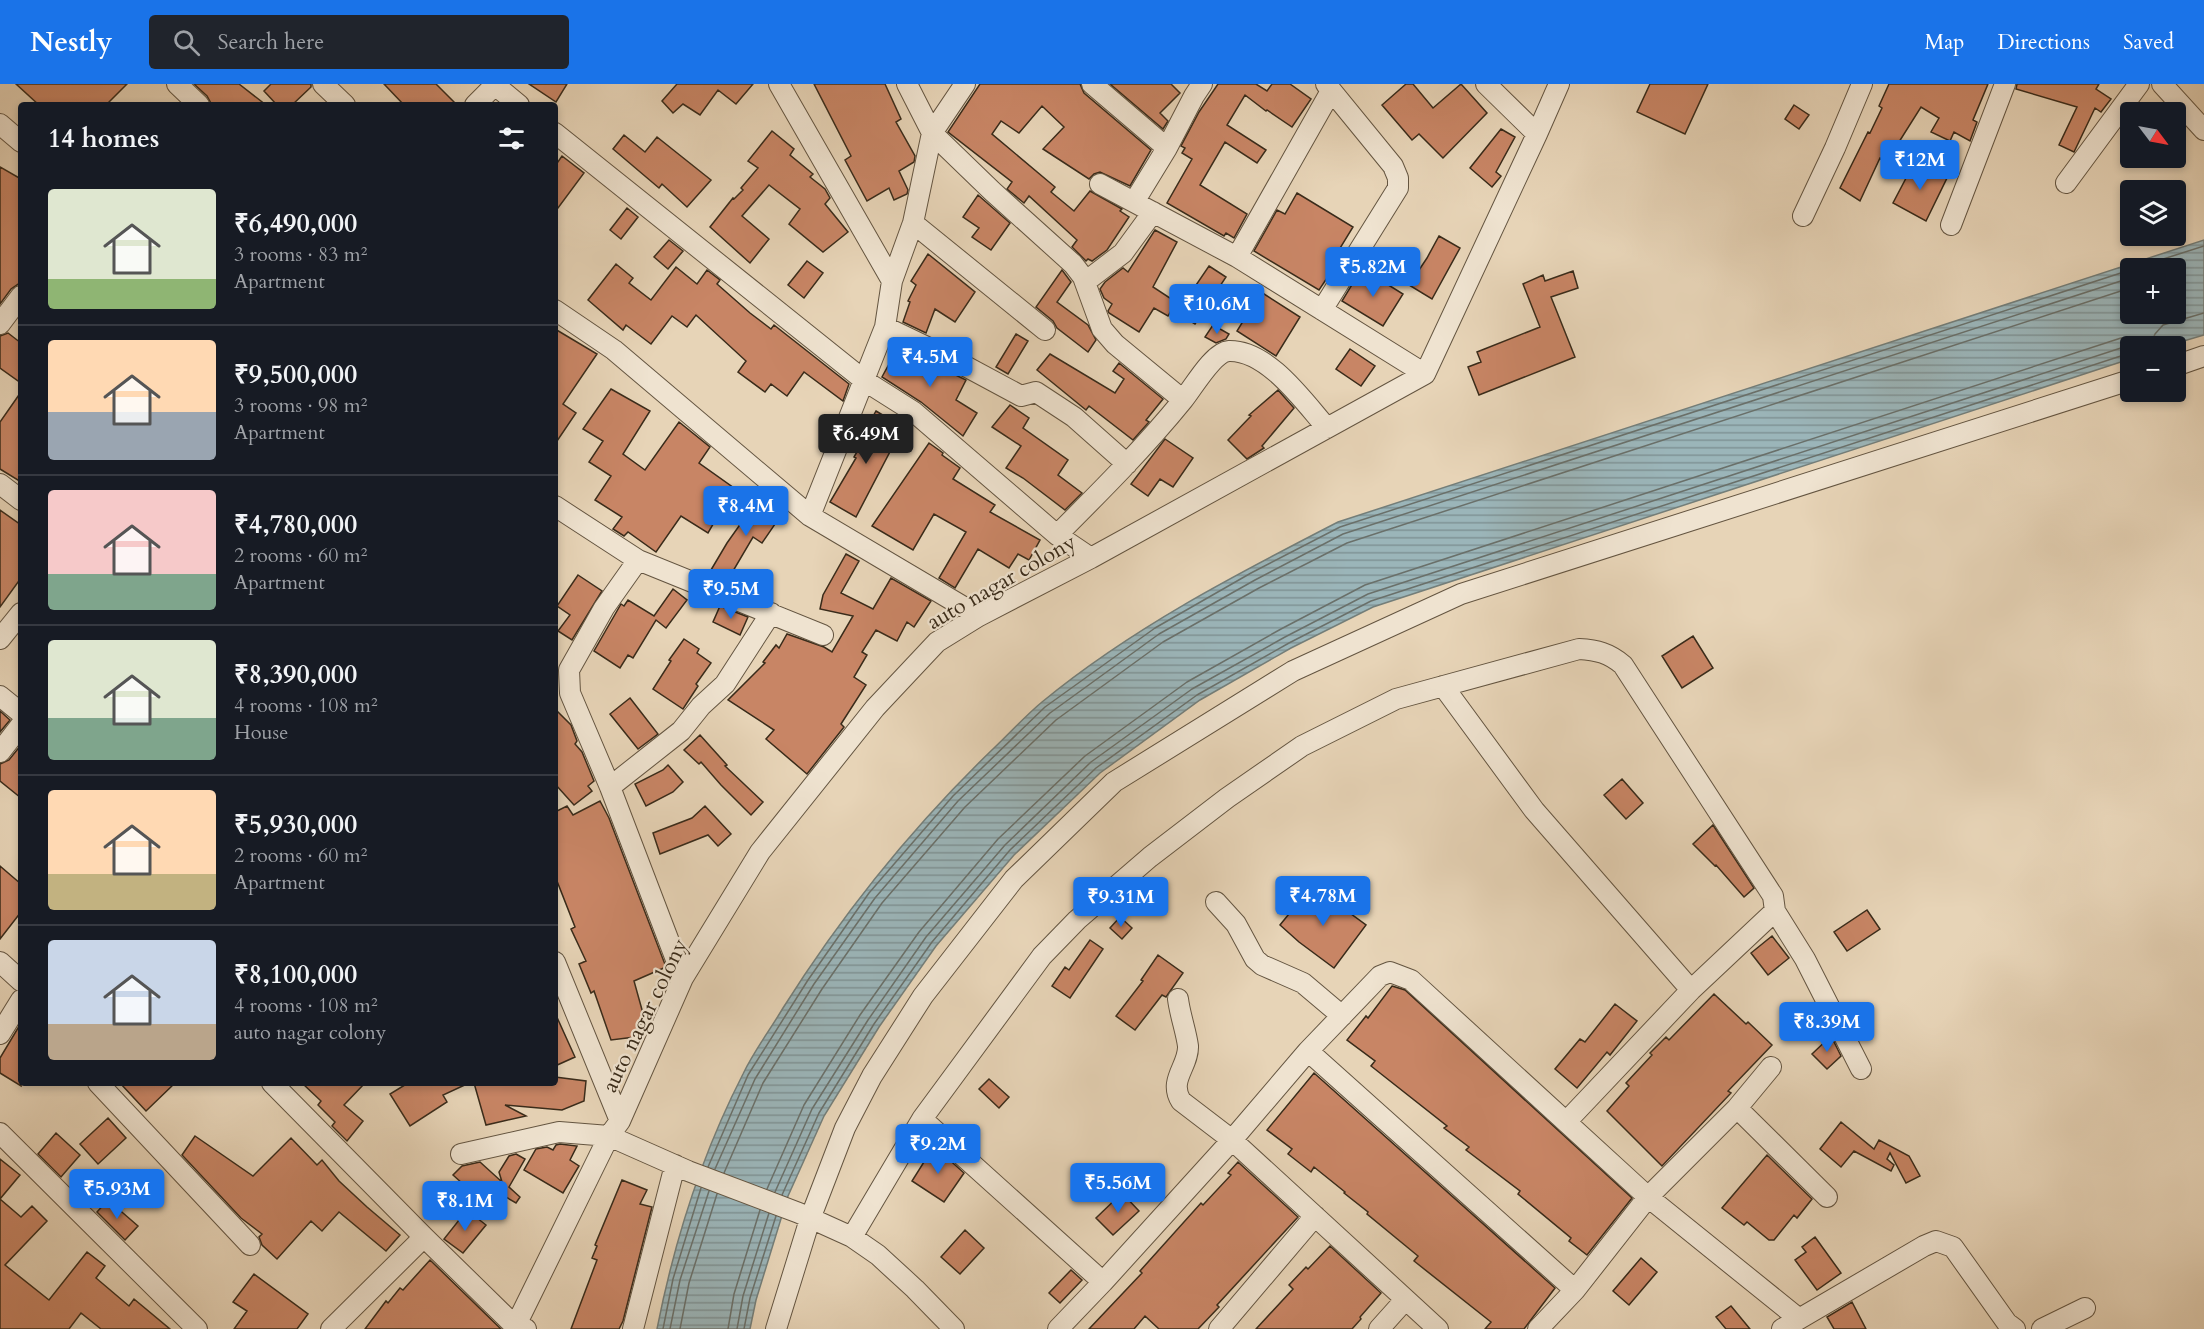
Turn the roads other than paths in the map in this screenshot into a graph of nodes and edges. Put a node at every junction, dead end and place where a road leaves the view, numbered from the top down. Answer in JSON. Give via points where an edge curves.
{"nodes":[{"id":1,"x":177,"y":84,"type":"edge"},
{"id":2,"x":779,"y":84,"type":"edge"},
{"id":3,"x":907,"y":84,"type":"edge"},
{"id":4,"x":964,"y":84,"type":"edge"},
{"id":5,"x":1092,"y":84,"type":"edge"},
{"id":6,"x":1486,"y":84,"type":"edge"},
{"id":7,"x":1559,"y":84,"type":"edge"},
{"id":8,"x":1862,"y":84,"type":"edge"},
{"id":9,"x":2005,"y":84,"type":"edge"},
{"id":10,"x":2139,"y":84,"type":"edge"},
{"id":11,"x":2162,"y":84,"type":"edge"},
{"id":12,"x":326,"y":85,"type":"edge"},
{"id":13,"x":495,"y":85,"type":"edge"},
{"id":14,"x":1329,"y":87,"type":"edge"},
{"id":15,"x":1193,"y":88,"type":"edge"},
{"id":16,"x":197,"y":102,"type":"edge"},
{"id":17,"x":342,"y":102,"type":"edge"},
{"id":18,"x":479,"y":102,"type":"edge"},
{"id":19,"x":515,"y":102,"type":"edge"},
{"id":20,"x":2204,"y":130,"type":"edge"},
{"id":21,"x":932,"y":133,"type":"junction"},
{"id":22,"x":1537,"y":134,"type":"junction"},
{"id":23,"x":558,"y":136,"type":"edge"},
{"id":24,"x":1167,"y":148,"type":"junction"},
{"id":25,"x":2066,"y":183,"type":"dead end"},
{"id":26,"x":1100,"y":184,"type":"dead end"},
{"id":27,"x":1134,"y":202,"type":"junction"},
{"id":28,"x":1153,"y":212,"type":"junction"},
{"id":29,"x":1803,"y":216,"type":"dead end"},
{"id":30,"x":913,"y":223,"type":"junction"},
{"id":31,"x":1952,"y":225,"type":"dead end"},
{"id":32,"x":1237,"y":257,"type":"junction"},
{"id":33,"x":892,"y":281,"type":"junction"},
{"id":34,"x":1085,"y":282,"type":"junction"},
{"id":35,"x":18,"y":303,"type":"edge"},
{"id":36,"x":1322,"y":310,"type":"junction"},
{"id":37,"x":558,"y":312,"type":"edge"},
{"id":38,"x":10,"y":320,"type":"edge"},
{"id":39,"x":885,"y":327,"type":"junction"},
{"id":40,"x":1045,"y":330,"type":"dead end"},
{"id":41,"x":2204,"y":356,"type":"edge"},
{"id":42,"x":2186,"y":362,"type":"edge"},
{"id":43,"x":1425,"y":374,"type":"junction"},
{"id":44,"x":865,"y":381,"type":"junction"},
{"id":45,"x":2120,"y":383,"type":"edge"},
{"id":46,"x":1183,"y":400,"type":"junction"},
{"id":47,"x":1327,"y":428,"type":"junction"},
{"id":48,"x":1127,"y":464,"type":"junction"},
{"id":49,"x":0,"y":484,"type":"edge"},
{"id":50,"x":18,"y":498,"type":"edge"},
{"id":51,"x":558,"y":508,"type":"edge"},
{"id":52,"x":810,"y":516,"type":"junction"},
{"id":53,"x":1058,"y":535,"type":"junction"},
{"id":54,"x":1091,"y":558,"type":"junction"},
{"id":55,"x":638,"y":560,"type":"junction"},
{"id":56,"x":771,"y":613,"type":"junction"},
{"id":57,"x":979,"y":616,"type":"junction"},
{"id":58,"x":18,"y":617,"type":"edge"},
{"id":59,"x":823,"y":635,"type":"dead end"},
{"id":60,"x":0,"y":639,"type":"edge"},
{"id":61,"x":1443,"y":686,"type":"junction"},
{"id":62,"x":0,"y":696,"type":"edge"},
{"id":63,"x":18,"y":711,"type":"edge"},
{"id":64,"x":18,"y":729,"type":"edge"},
{"id":65,"x":0,"y":752,"type":"edge"},
{"id":66,"x":610,"y":787,"type":"junction"},
{"id":67,"x":1216,"y":902,"type":"dead end"},
{"id":68,"x":1775,"y":911,"type":"junction"},
{"id":69,"x":0,"y":962,"type":"edge"},
{"id":70,"x":18,"y":978,"type":"edge"},
{"id":71,"x":683,"y":978,"type":"junction"},
{"id":72,"x":559,"y":983,"type":"edge"},
{"id":73,"x":1691,"y":990,"type":"junction"},
{"id":74,"x":1178,"y":999,"type":"dead end"},
{"id":75,"x":18,"y":1005,"type":"edge"},
{"id":76,"x":1342,"y":1016,"type":"junction"},
{"id":77,"x":0,"y":1034,"type":"edge"},
{"id":78,"x":1308,"y":1051,"type":"junction"},
{"id":79,"x":1771,"y":1068,"type":"dead end"},
{"id":80,"x":1861,"y":1070,"type":"dead end"},
{"id":81,"x":101,"y":1086,"type":"edge"},
{"id":82,"x":275,"y":1086,"type":"edge"},
{"id":83,"x":1737,"y":1108,"type":"junction"},
{"id":84,"x":922,"y":1119,"type":"junction"},
{"id":85,"x":1566,"y":1122,"type":"junction"},
{"id":86,"x":614,"y":1128,"type":"junction"},
{"id":87,"x":0,"y":1133,"type":"edge"},
{"id":88,"x":1232,"y":1140,"type":"junction"},
{"id":89,"x":461,"y":1154,"type":"dead end"},
{"id":90,"x":682,"y":1168,"type":"junction"},
{"id":91,"x":1648,"y":1197,"type":"junction"},
{"id":92,"x":1827,"y":1197,"type":"dead end"},
{"id":93,"x":804,"y":1216,"type":"junction"},
{"id":94,"x":1315,"y":1216,"type":"junction"},
{"id":95,"x":423,"y":1237,"type":"junction"},
{"id":96,"x":852,"y":1237,"type":"junction"},
{"id":97,"x":250,"y":1245,"type":"dead end"},
{"id":98,"x":1103,"y":1282,"type":"junction"},
{"id":99,"x":1575,"y":1290,"type":"junction"},
{"id":100,"x":1405,"y":1300,"type":"junction"},
{"id":101,"x":2085,"y":1308,"type":"dead end"},
{"id":102,"x":1798,"y":1318,"type":"junction"},
{"id":103,"x":518,"y":1328,"type":"edge"},
{"id":104,"x":197,"y":1329,"type":"edge"},
{"id":105,"x":331,"y":1329,"type":"edge"},
{"id":106,"x":633,"y":1329,"type":"edge"},
{"id":107,"x":776,"y":1329,"type":"edge"},
{"id":108,"x":954,"y":1329,"type":"edge"},
{"id":109,"x":1058,"y":1329,"type":"edge"},
{"id":110,"x":1219,"y":1329,"type":"edge"},
{"id":111,"x":1379,"y":1329,"type":"edge"},
{"id":112,"x":1438,"y":1329,"type":"edge"},
{"id":113,"x":1538,"y":1329,"type":"edge"},
{"id":114,"x":1782,"y":1329,"type":"edge"},
{"id":115,"x":2015,"y":1329,"type":"edge"},
{"id":116,"x":2042,"y":1329,"type":"edge"}],
"edges":[{"from":1,"to":16,"type":"street"},
{"from":2,"to":33,"type":"street"},
{"from":3,"to":21,"type":"street"},
{"from":4,"to":21,"type":"street"},
{"from":5,"to":24,"type":"street"},
{"from":6,"to":22,"type":"street"},
{"from":7,"to":22,"type":"street"},
{"from":8,"to":29,"type":"street"},
{"from":9,"to":31,"type":"street"},
{"from":10,"to":25,"type":"street"},
{"from":11,"to":20,"type":"street"},
{"from":12,"to":17,"type":"street"},
{"from":13,"to":18,"type":"street"},
{"from":13,"to":19,"type":"street"},
{"from":14,"to":32,"type":"street"},
{"from":14,"to":36,"type":"street","via":[[1393,166],[1398,188]]},
{"from":15,"to":24,"type":"street"},
{"from":21,"to":30,"type":"street"},
{"from":21,"to":34,"type":"street","via":[[1073,264]]},
{"from":22,"to":43,"type":"street"},
{"from":23,"to":44,"type":"street"},
{"from":24,"to":27,"type":"street"},
{"from":26,"to":27,"type":"street"},
{"from":27,"to":28,"type":"street"},
{"from":28,"to":32,"type":"street"},
{"from":28,"to":34,"type":"street","via":[[1123,253]]},
{"from":30,"to":33,"type":"street"},
{"from":30,"to":40,"type":"street"},
{"from":32,"to":36,"type":"street"},
{"from":33,"to":39,"type":"street"},
{"from":34,"to":46,"type":"street","via":[[1102,329]]},
{"from":35,"to":38,"type":"street"},
{"from":36,"to":43,"type":"street"},
{"from":37,"to":52,"type":"street","via":[[614,350]]},
{"from":39,"to":44,"type":"street"},
{"from":39,"to":48,"type":"street","via":[[1021,396],[1036,392],[1074,417]]},
{"from":41,"to":42,"type":"street"},
{"from":43,"to":47,"type":"street","name":"auto nagar colony"},
{"from":44,"to":52,"type":"street"},
{"from":44,"to":53,"type":"street","via":[[914,412]]},
{"from":45,"to":93,"type":"street","via":[[1461,594],[1293,671],[1114,782],[1014,879],[923,996],[872,1076]]},
{"from":46,"to":47,"type":"street","via":[[1216,356],[1236,352],[1252,356],[1278,374]]},
{"from":46,"to":48,"type":"street"},
{"from":47,"to":54,"type":"street","name":"auto nagar colony"},
{"from":48,"to":53,"type":"street"},
{"from":49,"to":50,"type":"street"},
{"from":51,"to":55,"type":"street"},
{"from":52,"to":57,"type":"street"},
{"from":53,"to":54,"type":"street"},
{"from":54,"to":57,"type":"street","name":"auto nagar colony"},
{"from":55,"to":56,"type":"street"},
{"from":55,"to":66,"type":"street","via":[[604,608],[569,670],[570,693]]},
{"from":56,"to":59,"type":"street"},
{"from":56,"to":66,"type":"street","via":[[725,684],[681,731]]},
{"from":57,"to":71,"type":"street","name":"auto nagar colony","via":[[937,642],[868,717],[760,852]]},
{"from":58,"to":60,"type":"street"},
{"from":61,"to":68,"type":"street","via":[[1579,649],[1612,656],[1623,665],[1773,896]]},
{"from":61,"to":73,"type":"street","via":[[1534,810]]},
{"from":61,"to":84,"type":"street","via":[[1396,699],[1302,746],[1150,857],[1042,956]]},
{"from":62,"to":63,"type":"street"},
{"from":64,"to":65,"type":"street"},
{"from":66,"to":71,"type":"street"},
{"from":67,"to":76,"type":"street","via":[[1236,924],[1255,959],[1303,983]]},
{"from":68,"to":73,"type":"street"},
{"from":68,"to":80,"type":"street","via":[[1805,959]]},
{"from":69,"to":70,"type":"street"},
{"from":71,"to":86,"type":"street","name":"auto nagar colony"},
{"from":72,"to":86,"type":"street"},
{"from":73,"to":85,"type":"street"},
{"from":74,"to":88,"type":"street","via":[[1188,1046],[1176,1083],[1177,1094]]},
{"from":75,"to":77,"type":"street"},
{"from":76,"to":78,"type":"street"},
{"from":76,"to":85,"type":"street","via":[[1380,976],[1390,972],[1401,974]]},
{"from":78,"to":88,"type":"street"},
{"from":78,"to":99,"type":"street"},
{"from":79,"to":83,"type":"street"},
{"from":81,"to":97,"type":"street"},
{"from":82,"to":95,"type":"street"},
{"from":83,"to":91,"type":"street"},
{"from":83,"to":92,"type":"street"},
{"from":84,"to":96,"type":"street"},
{"from":84,"to":98,"type":"street"},
{"from":85,"to":91,"type":"street"},
{"from":86,"to":89,"type":"street","via":[[559,1132]]},
{"from":86,"to":90,"type":"street"},
{"from":86,"to":103,"type":"street","name":"auto nagar colony"},
{"from":87,"to":104,"type":"street"},
{"from":88,"to":94,"type":"street"},
{"from":88,"to":98,"type":"street"},
{"from":90,"to":93,"type":"street"},
{"from":90,"to":106,"type":"street"},
{"from":91,"to":99,"type":"street"},
{"from":91,"to":102,"type":"street"},
{"from":93,"to":96,"type":"street"},
{"from":93,"to":107,"type":"street"},
{"from":94,"to":100,"type":"street"},
{"from":94,"to":110,"type":"street"},
{"from":95,"to":103,"type":"street"},
{"from":95,"to":105,"type":"street"},
{"from":96,"to":108,"type":"street","via":[[878,1255]]},
{"from":98,"to":109,"type":"street"},
{"from":99,"to":113,"type":"street"},
{"from":100,"to":111,"type":"street"},
{"from":100,"to":112,"type":"street"},
{"from":101,"to":116,"type":"street"},
{"from":102,"to":114,"type":"street"},
{"from":102,"to":115,"type":"street","via":[[1936,1241],[1953,1247]]}]}
